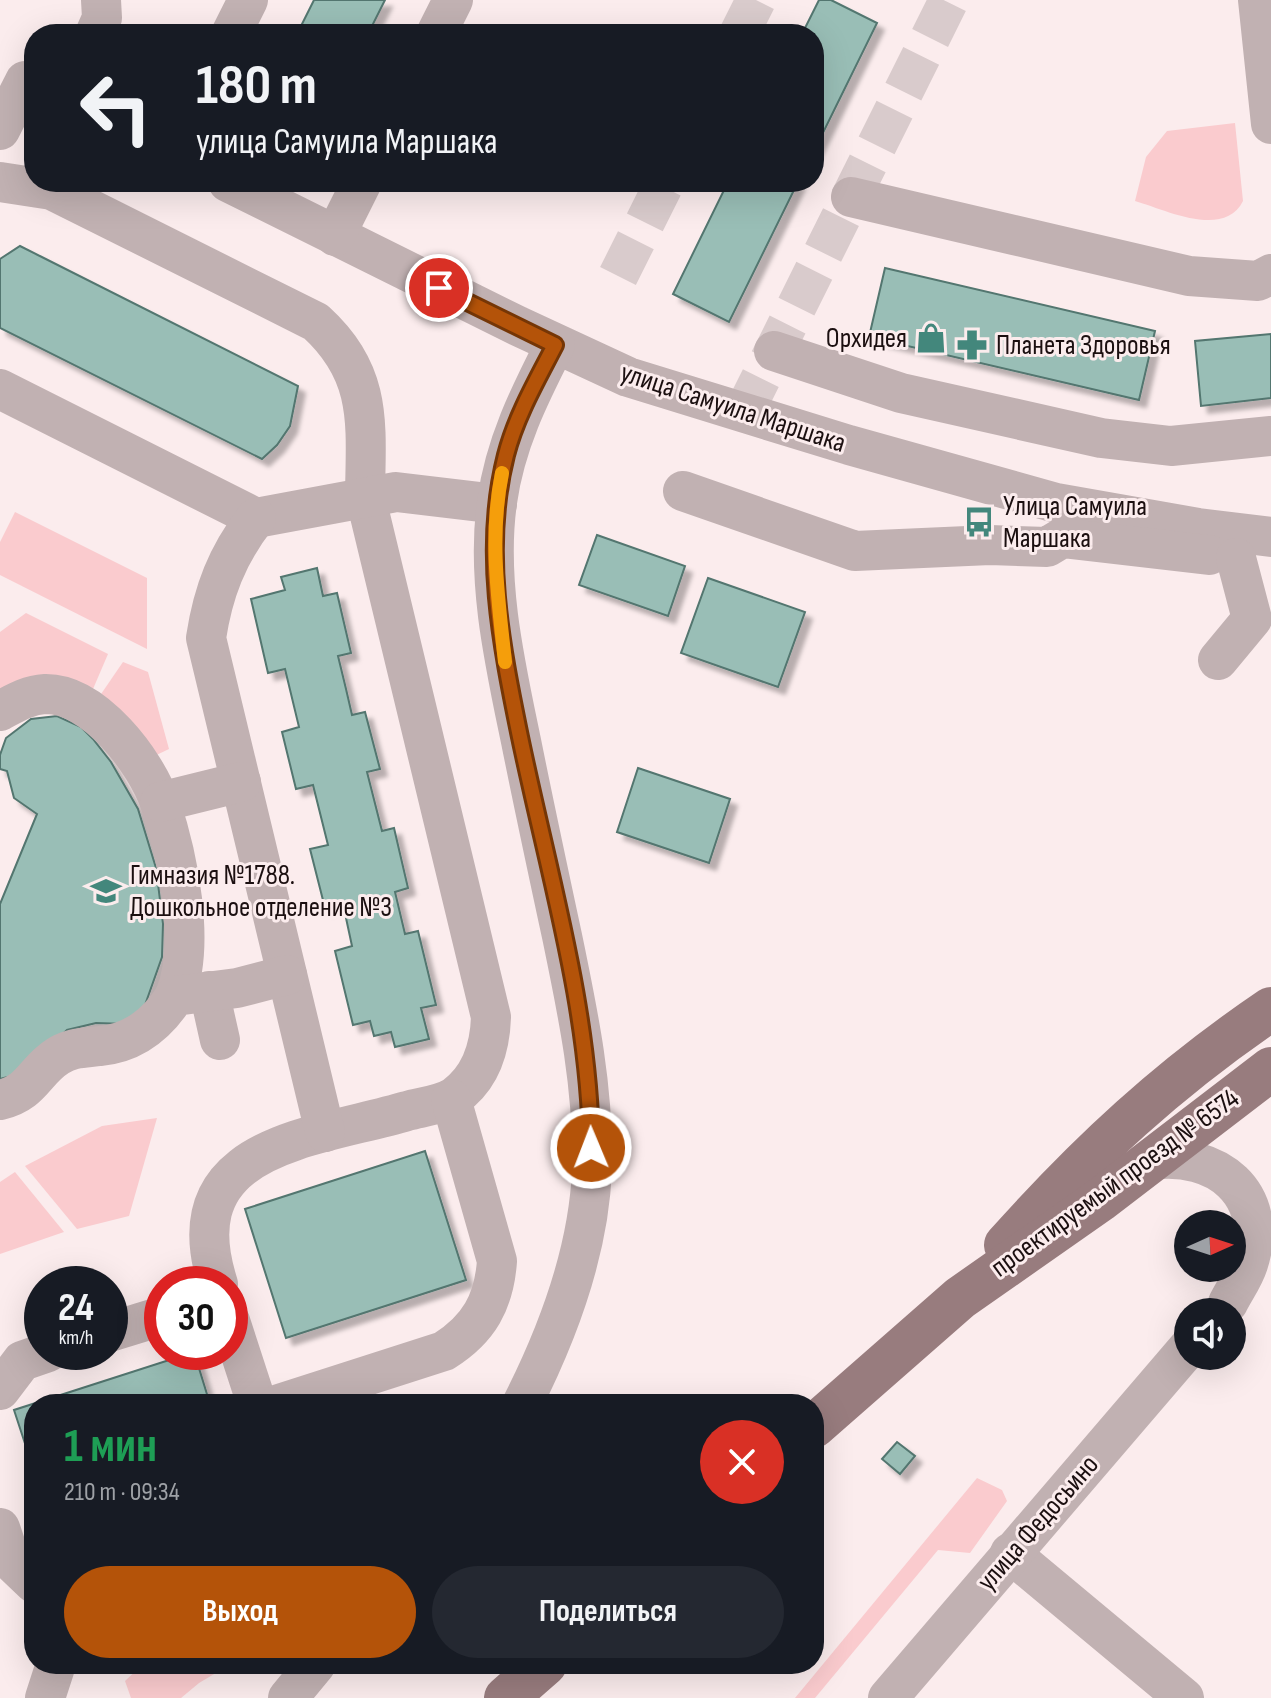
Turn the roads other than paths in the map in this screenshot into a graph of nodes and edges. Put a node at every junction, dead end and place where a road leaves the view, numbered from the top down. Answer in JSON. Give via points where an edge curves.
{"nodes":[{"id":1,"x":248,"y":0,"type":"edge"},
{"id":2,"x":453,"y":0,"type":"edge"},
{"id":3,"x":1258,"y":0,"type":"edge"},
{"id":4,"x":236,"y":24,"type":"edge"},
{"id":5,"x":441,"y":24,"type":"edge"},
{"id":6,"x":20,"y":78,"type":"edge"},
{"id":7,"x":1271,"y":124,"type":"edge"},
{"id":8,"x":0,"y":130,"type":"edge"},
{"id":9,"x":0,"y":182,"type":"edge"},
{"id":10,"x":24,"y":186,"type":"edge"},
{"id":11,"x":56,"y":192,"type":"edge"},
{"id":12,"x":248,"y":192,"type":"edge"},
{"id":13,"x":357,"y":192,"type":"edge"},
{"id":14,"x":851,"y":197,"type":"dead end"},
{"id":15,"x":335,"y":236,"type":"junction"},
{"id":16,"x":1271,"y":274,"type":"edge"},
{"id":17,"x":555,"y":345,"type":"junction"},
{"id":18,"x":774,"y":351,"type":"dead end"},
{"id":19,"x":0,"y":389,"type":"edge"},
{"id":20,"x":1271,"y":436,"type":"edge"},
{"id":21,"x":683,"y":491,"type":"dead end"},
{"id":22,"x":365,"y":495,"type":"junction"},
{"id":23,"x":497,"y":504,"type":"junction"},
{"id":24,"x":256,"y":518,"type":"junction"},
{"id":25,"x":1250,"y":543,"type":"edge"},
{"id":26,"x":1218,"y":660,"type":"dead end"},
{"id":27,"x":0,"y":711,"type":"edge"},
{"id":28,"x":241,"y":782,"type":"junction"},
{"id":29,"x":160,"y":802,"type":"junction"},
{"id":30,"x":287,"y":975,"type":"junction"},
{"id":31,"x":192,"y":994,"type":"junction"},
{"id":32,"x":1271,"y":1009,"type":"edge"},
{"id":33,"x":220,"y":1040,"type":"dead end"},
{"id":34,"x":1267,"y":1074,"type":"edge"},
{"id":35,"x":451,"y":1099,"type":"junction"},
{"id":36,"x":0,"y":1100,"type":"edge"},
{"id":37,"x":325,"y":1132,"type":"junction"},
{"id":38,"x":1151,"y":1160,"type":"junction"},
{"id":39,"x":1271,"y":1262,"type":"edge"},
{"id":40,"x":212,"y":1266,"type":"edge"},
{"id":41,"x":960,"y":1298,"type":"junction"},
{"id":42,"x":1230,"y":1298,"type":"edge"},
{"id":43,"x":1234,"y":1298,"type":"edge"},
{"id":44,"x":24,"y":1360,"type":"edge"},
{"id":45,"x":1174,"y":1364,"type":"edge"},
{"id":46,"x":246,"y":1370,"type":"edge"},
{"id":47,"x":0,"y":1390,"type":"edge"},
{"id":48,"x":254,"y":1394,"type":"edge"},
{"id":49,"x":310,"y":1394,"type":"edge"},
{"id":50,"x":527,"y":1394,"type":"edge"},
{"id":51,"x":824,"y":1417,"type":"edge"},
{"id":52,"x":0,"y":1528,"type":"edge"},
{"id":53,"x":1010,"y":1553,"type":"junction"},
{"id":54,"x":24,"y":1573,"type":"edge"},
{"id":55,"x":53,"y":1674,"type":"edge"},
{"id":56,"x":308,"y":1674,"type":"edge"},
{"id":57,"x":534,"y":1674,"type":"edge"},
{"id":58,"x":45,"y":1698,"type":"edge"},
{"id":59,"x":288,"y":1698,"type":"edge"},
{"id":60,"x":506,"y":1698,"type":"edge"},
{"id":61,"x":888,"y":1698,"type":"edge"},
{"id":62,"x":1184,"y":1698,"type":"edge"}],
"edges":[{"from":1,"to":4,"type":"street"},
{"from":2,"to":5,"type":"street"},
{"from":3,"to":7,"type":"street"},
{"from":6,"to":8,"type":"street"},
{"from":9,"to":10,"type":"street"},
{"from":11,"to":22,"type":"street","via":[[316,322],[338,342],[352,366],[366,414]]},
{"from":12,"to":15,"type":"street","name":"улица Самуила Маршака"},
{"from":13,"to":15,"type":"street"},
{"from":14,"to":16,"type":"street","via":[[1189,276],[1258,281]]},
{"from":15,"to":17,"type":"street","name":"улица Самуила Маршака"},
{"from":17,"to":23,"type":"street","via":[[515,426]]},
{"from":17,"to":25,"type":"street","name":"улица Самуила Маршака","via":[[690,398],[949,474],[1056,503]]},
{"from":18,"to":20,"type":"street","via":[[901,393],[1101,438],[1171,446]]},
{"from":19,"to":24,"type":"street"},
{"from":21,"to":25,"type":"street","via":[[855,551],[1047,547],[1062,538]]},
{"from":22,"to":23,"type":"street","via":[[418,492]]},
{"from":22,"to":24,"type":"street"},
{"from":22,"to":35,"type":"street","via":[[491,1017],[480,1066]]},
{"from":23,"to":50,"type":"street","via":[[494,569],[505,667],[581,1028],[591,1103],[592,1171],[585,1225],[571,1288]]},
{"from":24,"to":28,"type":"street","via":[[218,582],[206,638]]},
{"from":25,"to":26,"type":"street","via":[[1252,619]]},
{"from":27,"to":29,"type":"street","via":[[47,694],[72,699],[111,728]]},
{"from":28,"to":29,"type":"street"},
{"from":28,"to":30,"type":"street"},
{"from":29,"to":31,"type":"street"},
{"from":30,"to":31,"type":"street"},
{"from":30,"to":37,"type":"street"},
{"from":31,"to":33,"type":"street"},
{"from":31,"to":36,"type":"street","via":[[138,1034],[60,1054],[25,1090]]},
{"from":32,"to":41,"type":"main road","name":"проектируемый проезд № 6574","via":[[1134,1114],[1071,1171]]},
{"from":34,"to":38,"type":"main road","name":"проектируемый проезд № 6574"},
{"from":35,"to":37,"type":"street"},
{"from":35,"to":49,"type":"street","via":[[497,1261],[482,1318],[444,1351]]},
{"from":37,"to":40,"type":"street","via":[[261,1152],[236,1170],[220,1189],[208,1227]]},
{"from":38,"to":41,"type":"main road","name":"проектируемый проезд № 6574"},
{"from":38,"to":42,"type":"street","via":[[1207,1164],[1228,1174],[1242,1189],[1253,1232],[1249,1263]]},
{"from":39,"to":43,"type":"street"},
{"from":41,"to":51,"type":"main road","name":"проектируемый проезд № 6574"},
{"from":44,"to":47,"type":"street"},
{"from":45,"to":53,"type":"street","name":"улица Федосьино"},
{"from":46,"to":48,"type":"street"},
{"from":52,"to":54,"type":"street","via":[[11,1561]]},
{"from":53,"to":61,"type":"street","name":"улица Федосьино"},
{"from":53,"to":62,"type":"street"},
{"from":55,"to":58,"type":"street"},
{"from":56,"to":59,"type":"street"},
{"from":57,"to":60,"type":"main road"}]}
